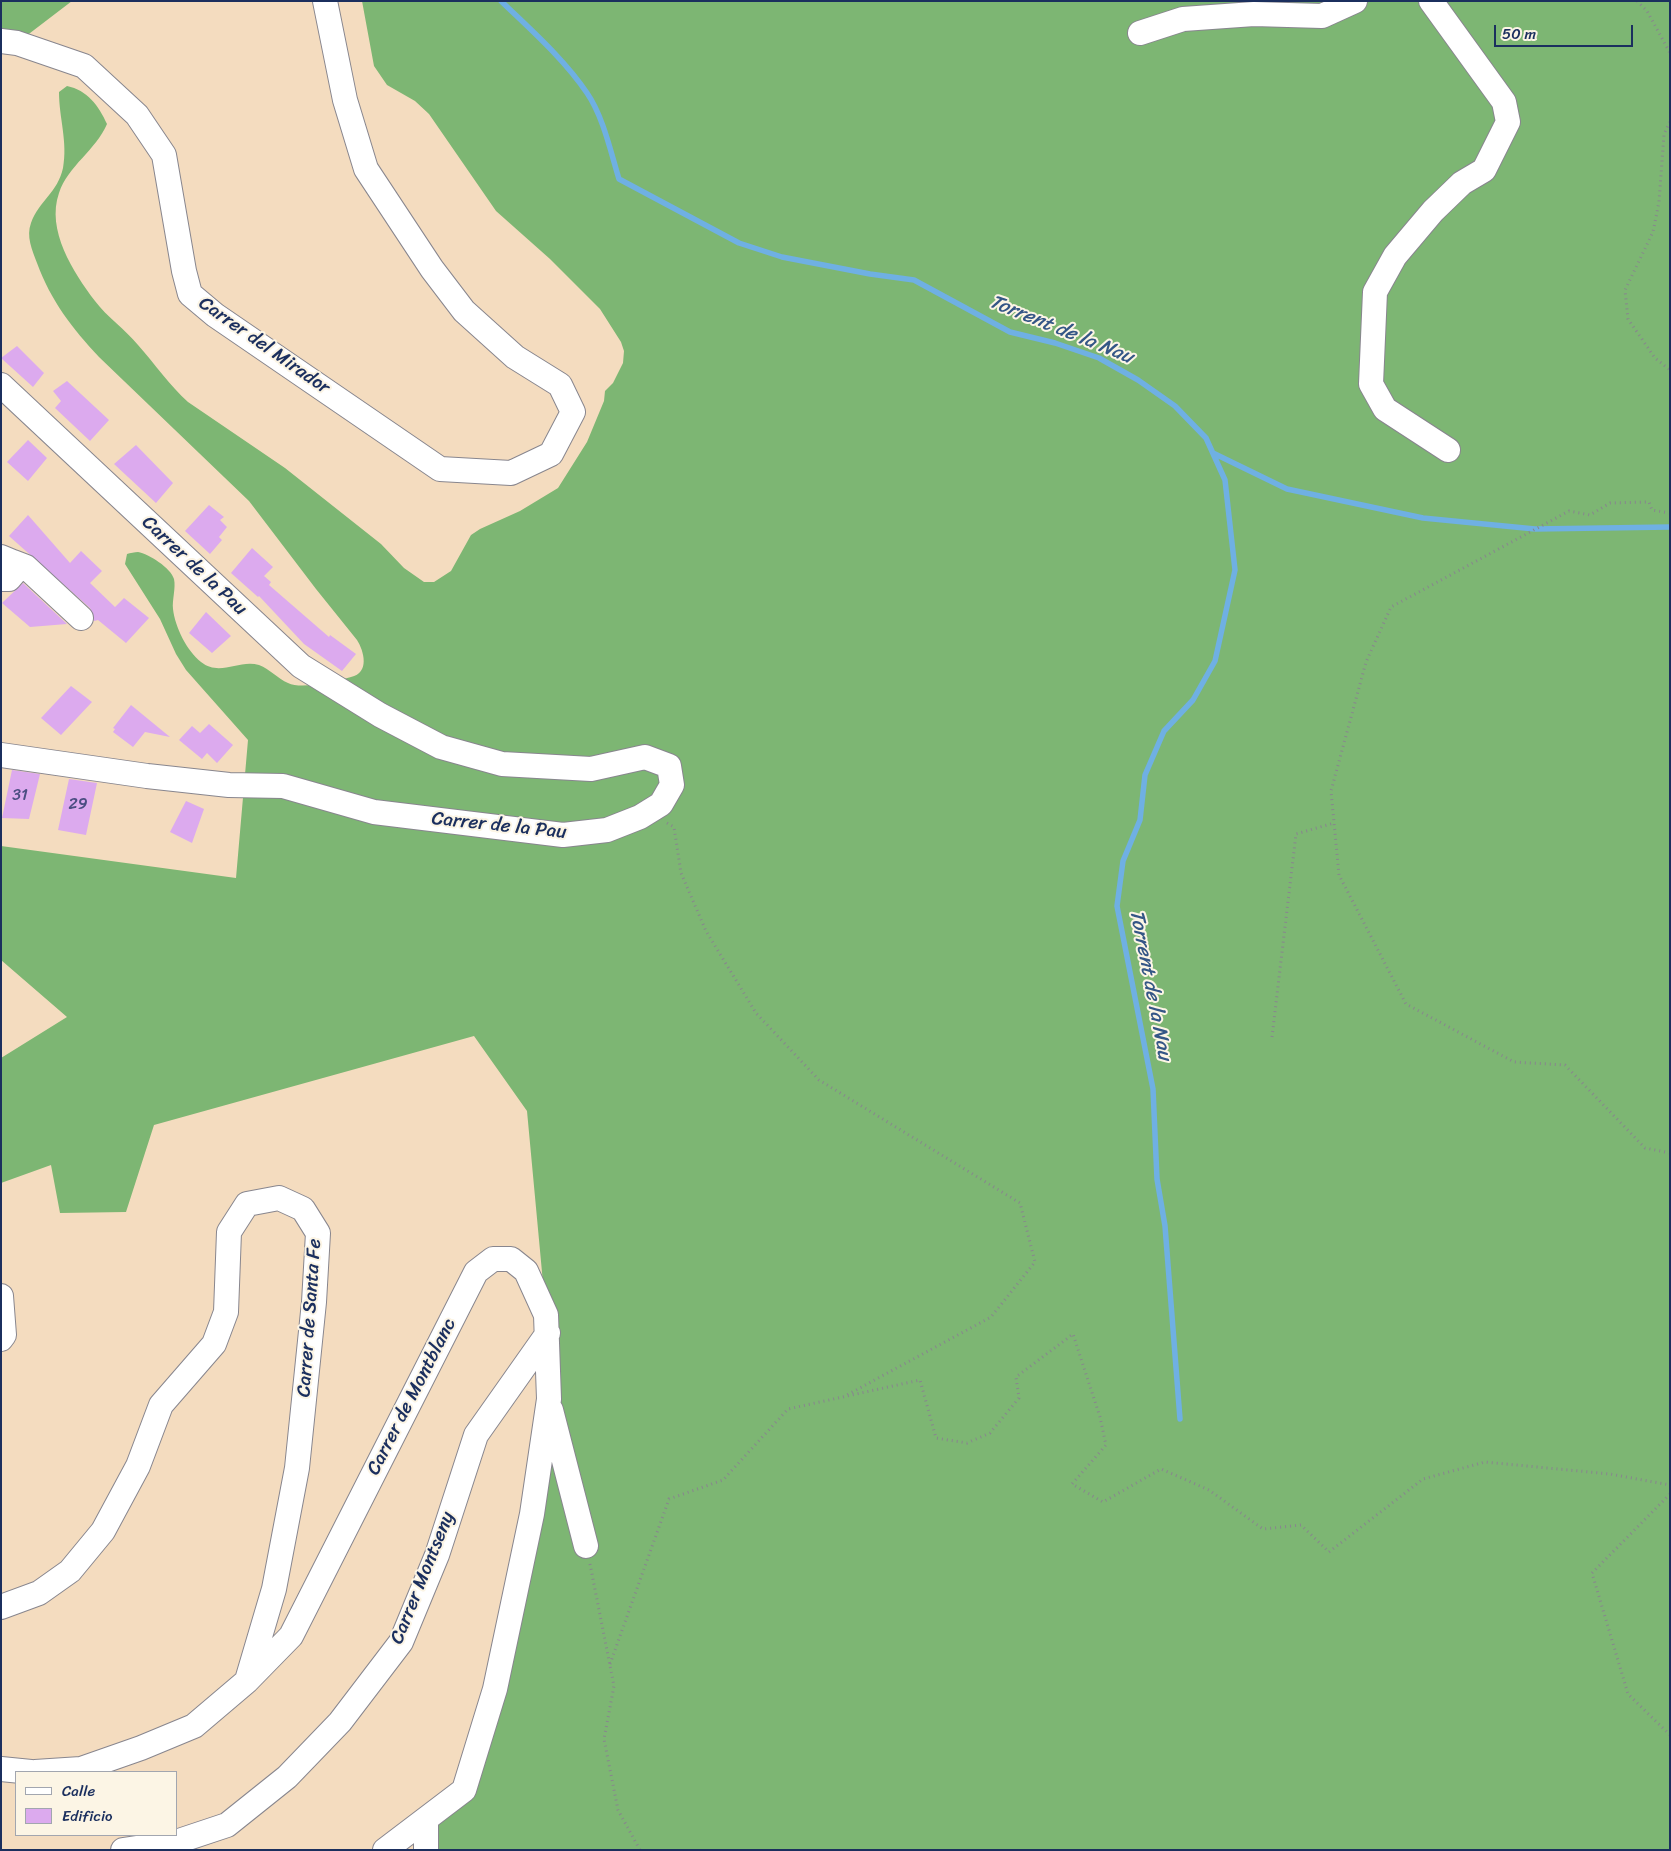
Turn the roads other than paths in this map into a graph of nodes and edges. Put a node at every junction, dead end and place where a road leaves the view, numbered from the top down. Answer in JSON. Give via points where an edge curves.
{"nodes":[{"id":1,"x":325,"y":1,"type":"edge"},
{"id":2,"x":1355,"y":1,"type":"edge"},
{"id":3,"x":1431,"y":1,"type":"edge"},
{"id":4,"x":1140,"y":33,"type":"dead end"},
{"id":5,"x":1,"y":41,"type":"edge"},
{"id":6,"x":1,"y":384,"type":"edge"},
{"id":7,"x":1448,"y":450,"type":"dead end"},
{"id":8,"x":5,"y":566,"type":"edge"},
{"id":9,"x":81,"y":618,"type":"dead end"},
{"id":10,"x":1,"y":755,"type":"edge"},
{"id":11,"x":1,"y":1296,"type":"edge"},
{"id":12,"x":548,"y":1333,"type":"junction"},
{"id":13,"x":1,"y":1338,"type":"edge"},
{"id":14,"x":549,"y":1399,"type":"junction"},
{"id":15,"x":586,"y":1546,"type":"road end"},
{"id":16,"x":1,"y":1607,"type":"edge"},
{"id":17,"x":247,"y":1681,"type":"junction"},
{"id":18,"x":1,"y":1769,"type":"edge"},
{"id":19,"x":22,"y":1771,"type":"edge"},
{"id":20,"x":49,"y":1771,"type":"edge"},
{"id":21,"x":426,"y":1820,"type":"junction"},
{"id":22,"x":123,"y":1850,"type":"edge"},
{"id":23,"x":385,"y":1850,"type":"edge"},
{"id":24,"x":426,"y":1850,"type":"edge"}],
"edges":[{"from":1,"to":5,"type":"street","name":"Carrer del Mirador","via":[[345,100],[366,169],[464,311],[515,357],[560,385],[574,412],[551,454],[511,473],[440,469],[215,315],[190,294],[164,155],[137,115],[84,66],[17,43]]},
{"from":2,"to":4,"type":"street","via":[[1322,16],[1254,14],[1183,19]]},
{"from":3,"to":7,"type":"street","via":[[1504,102],[1508,122],[1484,170],[1462,183],[1433,211],[1396,256],[1375,292],[1371,384],[1384,409]]},
{"from":6,"to":10,"type":"street","name":"Carrer de la Pau","via":[[305,668],[380,715],[441,747],[502,764],[591,769],[645,758],[668,766],[672,785],[661,804],[646,813],[607,830],[563,835],[374,812],[283,786],[229,785],[147,776]]},
{"from":8,"to":9,"type":"street","via":[[26,567]]},
{"from":11,"to":13,"type":"street","via":[[4,1335]]},
{"from":12,"to":14,"type":"street","name":"Carrer de Montblanc"},
{"from":12,"to":17,"type":"street","name":"Carrer de Montblanc","via":[[546,1315],[526,1272],[511,1259],[493,1259],[476,1272],[291,1636]]},
{"from":12,"to":22,"type":"street","name":"Carrer Montseny","via":[[476,1434],[437,1555],[401,1642],[340,1722],[287,1777],[227,1825],[176,1842]]},
{"from":14,"to":15,"type":"street","name":"Carrer de Montblanc"},
{"from":14,"to":21,"type":"street","name":"Carrer de Montblanc","via":[[532,1514],[495,1689],[464,1790]]},
{"from":16,"to":17,"type":"street","name":"Carrer de Santa Fe","via":[[39,1594],[70,1571],[103,1531],[138,1466],[161,1405],[214,1344],[226,1312],[229,1232],[247,1204],[279,1198],[303,1209],[318,1233],[314,1302],[297,1468],[274,1589]]},
{"from":17,"to":20,"type":"street","name":"Carrer de Montblanc","via":[[194,1726],[81,1769]]},
{"from":18,"to":19,"type":"street","name":"Carrer de Montblanc"},
{"from":21,"to":23,"type":"street","name":"Carrer de Montblanc"},
{"from":21,"to":24,"type":"street"}]}
